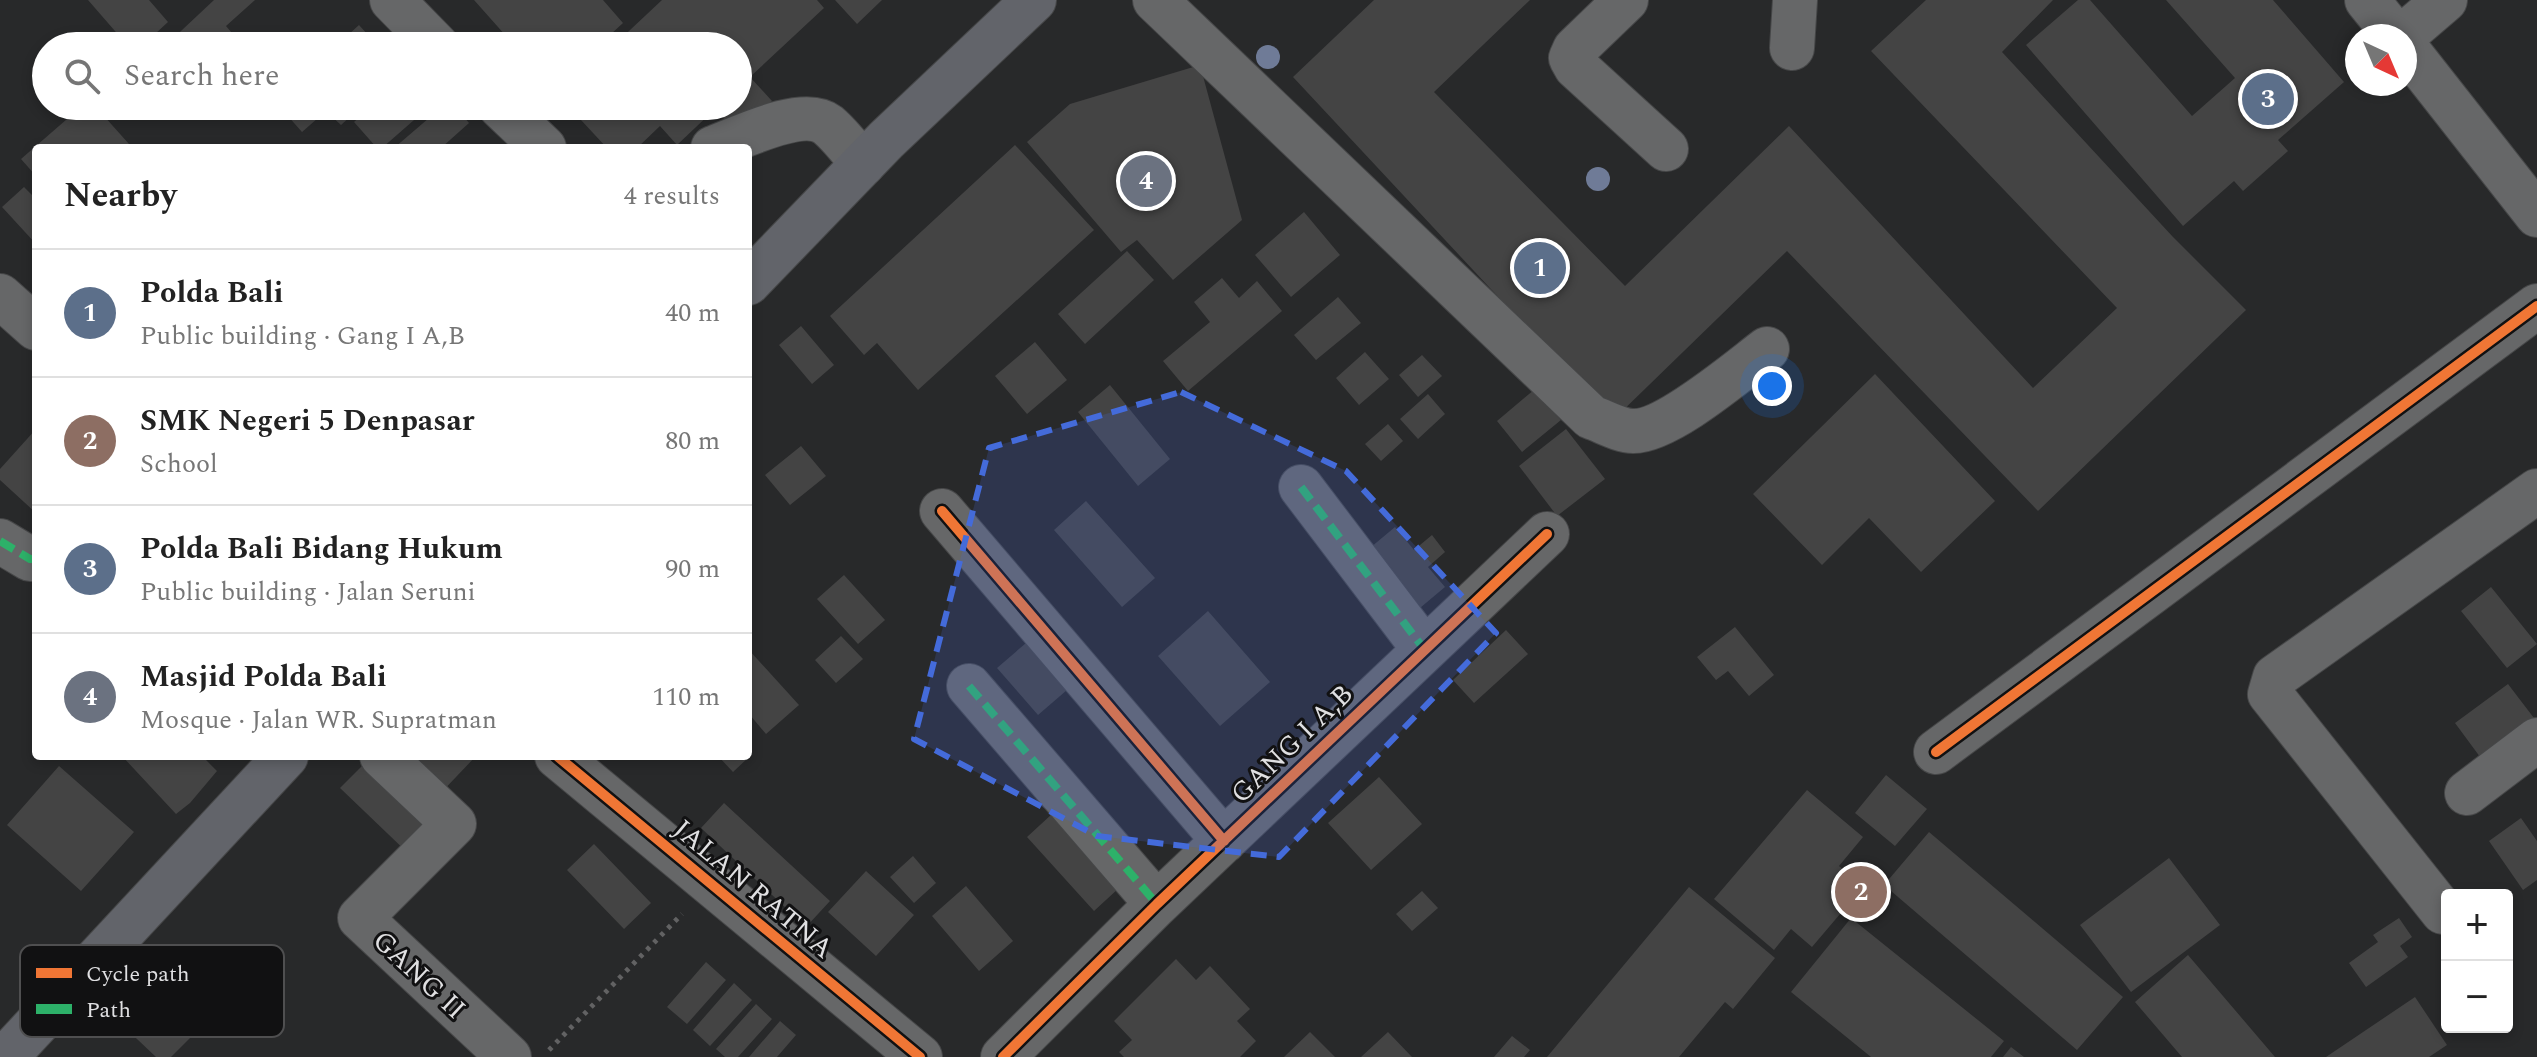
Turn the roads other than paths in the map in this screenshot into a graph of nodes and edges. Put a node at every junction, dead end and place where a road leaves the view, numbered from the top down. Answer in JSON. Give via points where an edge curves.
{"nodes":[{"id":1,"x":392,"y":0,"type":"edge"},
{"id":2,"x":1034,"y":0,"type":"edge"},
{"id":3,"x":1155,"y":0,"type":"edge"},
{"id":4,"x":1626,"y":0,"type":"edge"},
{"id":5,"x":1795,"y":0,"type":"edge"},
{"id":6,"x":2367,"y":0,"type":"edge"},
{"id":7,"x":2445,"y":0,"type":"edge"},
{"id":8,"x":2386,"y":24,"type":"edge"},
{"id":9,"x":2417,"y":24,"type":"edge"},
{"id":10,"x":423,"y":32,"type":"edge"},
{"id":11,"x":1792,"y":48,"type":"dead end"},
{"id":12,"x":2417,"y":62,"type":"edge"},
{"id":13,"x":515,"y":120,"type":"edge"},
{"id":14,"x":540,"y":144,"type":"edge"},
{"id":15,"x":724,"y":144,"type":"edge"},
{"id":16,"x":1666,"y":149,"type":"dead end"},
{"id":17,"x":863,"y":164,"type":"junction"},
{"id":18,"x":2537,"y":215,"type":"edge"},
{"id":19,"x":752,"y":279,"type":"edge"},
{"id":20,"x":0,"y":296,"type":"edge"},
{"id":21,"x":2537,"y":306,"type":"edge"},
{"id":22,"x":32,"y":324,"type":"edge"},
{"id":23,"x":1767,"y":349,"type":"dead end"},
{"id":24,"x":1301,"y":487,"type":"dead end"},
{"id":25,"x":2537,"y":491,"type":"edge"},
{"id":26,"x":942,"y":511,"type":"dead end"},
{"id":27,"x":1547,"y":534,"type":"dead end"},
{"id":28,"x":0,"y":541,"type":"edge"},
{"id":29,"x":32,"y":559,"type":"edge"},
{"id":30,"x":1424,"y":649,"type":"junction"},
{"id":31,"x":969,"y":686,"type":"dead end"},
{"id":32,"x":2537,"y":740,"type":"edge"},
{"id":33,"x":1936,"y":752,"type":"dead end"},
{"id":34,"x":282,"y":760,"type":"edge"},
{"id":35,"x":386,"y":760,"type":"edge"},
{"id":36,"x":562,"y":760,"type":"edge"},
{"id":37,"x":2467,"y":793,"type":"dead end"},
{"id":38,"x":1224,"y":841,"type":"junction"},
{"id":39,"x":1157,"y":904,"type":"junction"},
{"id":40,"x":2441,"y":909,"type":"edge"},
{"id":41,"x":110,"y":945,"type":"edge"},
{"id":42,"x":24,"y":1037,"type":"edge"},
{"id":43,"x":10,"y":1052,"type":"edge"},
{"id":44,"x":509,"y":1057,"type":"edge"},
{"id":45,"x":920,"y":1057,"type":"edge"},
{"id":46,"x":1003,"y":1057,"type":"edge"}],
"edges":[{"from":1,"to":10,"type":"street"},
{"from":2,"to":17,"type":"main road"},
{"from":3,"to":23,"type":"street","via":[[1591,417],[1633,431],[1660,424]]},
{"from":4,"to":16,"type":"street","via":[[1571,58]]},
{"from":5,"to":11,"type":"street"},
{"from":6,"to":8,"type":"street"},
{"from":7,"to":9,"type":"street"},
{"from":12,"to":18,"type":"street"},
{"from":13,"to":14,"type":"street"},
{"from":15,"to":17,"type":"street","via":[[809,118],[827,123]]},
{"from":17,"to":19,"type":"main road"},
{"from":20,"to":22,"type":"street"},
{"from":21,"to":33,"type":"street"},
{"from":24,"to":30,"type":"street"},
{"from":25,"to":40,"type":"street","via":[[2275,677],[2271,685],[2270,694]]},
{"from":26,"to":38,"type":"street"},
{"from":27,"to":30,"type":"street","name":"GANG I A,B"},
{"from":28,"to":29,"type":"street"},
{"from":30,"to":38,"type":"street","name":"GANG I A,B"},
{"from":31,"to":39,"type":"street"},
{"from":32,"to":37,"type":"street"},
{"from":34,"to":41,"type":"main road"},
{"from":35,"to":44,"type":"street","name":"GANG II","via":[[454,824],[360,918]]},
{"from":36,"to":45,"type":"street","name":"JALAN RATNA"},
{"from":38,"to":39,"type":"street","name":"GANG I A,B"},
{"from":39,"to":46,"type":"street","name":"GANG I A,B"},
{"from":42,"to":43,"type":"main road"}]}
